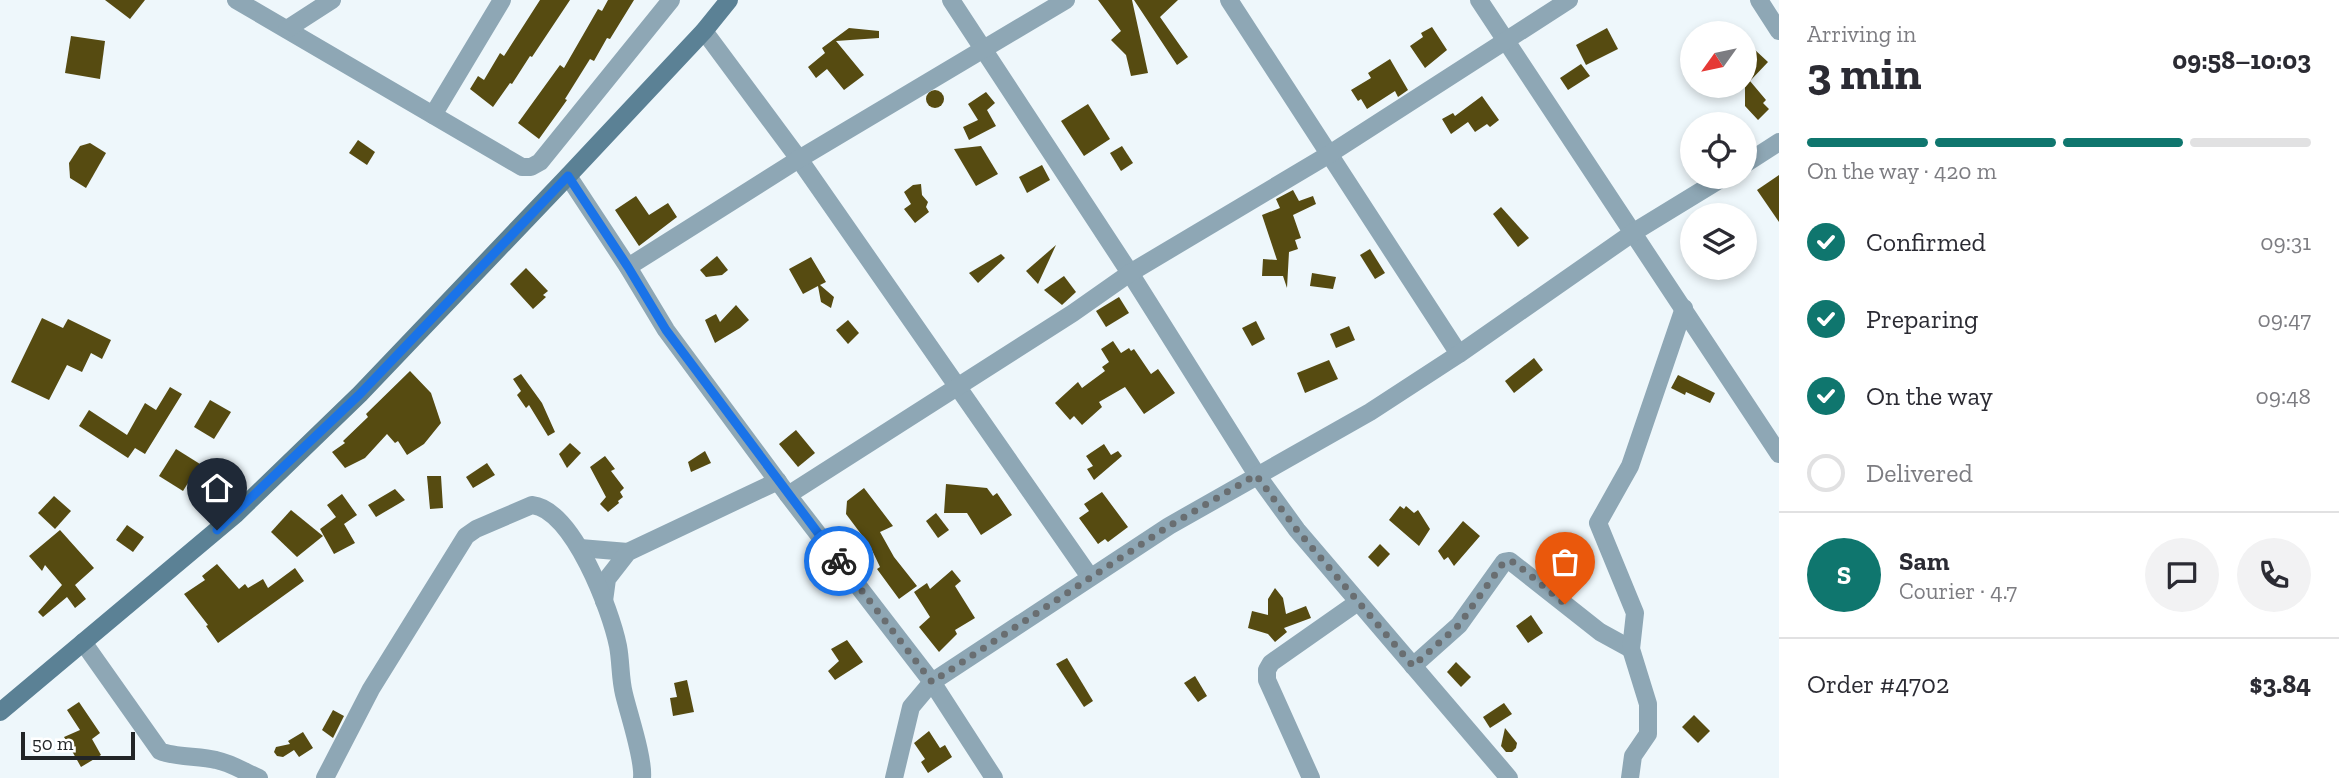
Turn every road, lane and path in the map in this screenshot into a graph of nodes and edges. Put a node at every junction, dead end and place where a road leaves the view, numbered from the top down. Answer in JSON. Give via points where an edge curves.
{"nodes":[{"id":1,"x":236,"y":0,"type":"edge"},
{"id":2,"x":332,"y":0,"type":"edge"},
{"id":3,"x":502,"y":0,"type":"edge"},
{"id":4,"x":671,"y":0,"type":"edge"},
{"id":5,"x":729,"y":0,"type":"edge"},
{"id":6,"x":951,"y":0,"type":"edge"},
{"id":7,"x":1066,"y":0,"type":"edge"},
{"id":8,"x":1229,"y":0,"type":"edge"},
{"id":9,"x":1479,"y":0,"type":"edge"},
{"id":10,"x":1569,"y":0,"type":"edge"},
{"id":11,"x":1759,"y":0,"type":"edge"},
{"id":12,"x":287,"y":29,"type":"junction"},
{"id":13,"x":704,"y":31,"type":"junction"},
{"id":14,"x":1779,"y":31,"type":"edge"},
{"id":15,"x":1504,"y":40,"type":"junction"},
{"id":16,"x":983,"y":48,"type":"junction"},
{"id":17,"x":433,"y":115,"type":"junction"},
{"id":18,"x":1779,"y":142,"type":"edge"},
{"id":19,"x":1328,"y":155,"type":"junction"},
{"id":20,"x":1757,"y":156,"type":"edge"},
{"id":21,"x":799,"y":159,"type":"junction"},
{"id":22,"x":568,"y":176,"type":"junction"},
{"id":23,"x":1704,"y":189,"type":"edge"},
{"id":24,"x":1634,"y":232,"type":"junction"},
{"id":25,"x":628,"y":267,"type":"junction"},
{"id":26,"x":1130,"y":273,"type":"junction"},
{"id":27,"x":1684,"y":308,"type":"junction"},
{"id":28,"x":1459,"y":354,"type":"junction"},
{"id":29,"x":958,"y":385,"type":"junction"},
{"id":30,"x":1779,"y":454,"type":"edge"},
{"id":31,"x":1256,"y":475,"type":"junction"},
{"id":32,"x":783,"y":488,"type":"junction"},
{"id":33,"x":580,"y":548,"type":"junction"},
{"id":34,"x":628,"y":552,"type":"junction"},
{"id":35,"x":1090,"y":577,"type":"junction"},
{"id":36,"x":604,"y":601,"type":"junction"},
{"id":37,"x":1358,"y":602,"type":"junction"},
{"id":38,"x":83,"y":642,"type":"junction"},
{"id":39,"x":1631,"y":649,"type":"junction"},
{"id":40,"x":1413,"y":666,"type":"junction"},
{"id":41,"x":932,"y":682,"type":"junction"},
{"id":42,"x":0,"y":712,"type":"edge"},
{"id":43,"x":220,"y":760,"type":"junction"},
{"id":44,"x":227,"y":778,"type":"edge"},
{"id":45,"x":259,"y":778,"type":"edge"},
{"id":46,"x":326,"y":778,"type":"edge"},
{"id":47,"x":642,"y":778,"type":"edge"},
{"id":48,"x":894,"y":778,"type":"edge"},
{"id":49,"x":994,"y":778,"type":"edge"},
{"id":50,"x":1311,"y":778,"type":"edge"},
{"id":51,"x":1508,"y":778,"type":"edge"},
{"id":52,"x":1630,"y":778,"type":"edge"}],
"edges":[{"from":1,"to":12,"type":"street"},
{"from":2,"to":12,"type":"street"},
{"from":3,"to":17,"type":"street"},
{"from":4,"to":17,"type":"street","via":[[540,162],[531,167],[522,167]]},
{"from":5,"to":13,"type":"main road"},
{"from":6,"to":16,"type":"street"},
{"from":7,"to":16,"type":"street"},
{"from":8,"to":19,"type":"street"},
{"from":9,"to":15,"type":"street"},
{"from":10,"to":15,"type":"street"},
{"from":11,"to":14,"type":"street"},
{"from":12,"to":17,"type":"street"},
{"from":13,"to":21,"type":"street"},
{"from":13,"to":22,"type":"main road"},
{"from":15,"to":19,"type":"street"},
{"from":15,"to":24,"type":"street"},
{"from":16,"to":21,"type":"street"},
{"from":16,"to":26,"type":"street"},
{"from":18,"to":20,"type":"street"},
{"from":19,"to":26,"type":"street"},
{"from":19,"to":28,"type":"street"},
{"from":21,"to":25,"type":"street"},
{"from":21,"to":29,"type":"street"},
{"from":22,"to":25,"type":"street"},
{"from":22,"to":38,"type":"main road","via":[[360,394],[236,514]]},
{"from":23,"to":24,"type":"street"},
{"from":24,"to":27,"type":"street"},
{"from":24,"to":28,"type":"street"},
{"from":25,"to":32,"type":"street","via":[[666,330]]},
{"from":26,"to":29,"type":"street"},
{"from":26,"to":31,"type":"street"},
{"from":27,"to":30,"type":"street"},
{"from":27,"to":39,"type":"street","via":[[1630,466],[1598,523],[1635,613]]},
{"from":28,"to":31,"type":"street","via":[[1370,412]]},
{"from":29,"to":32,"type":"street"},
{"from":29,"to":35,"type":"street"},
{"from":31,"to":35,"type":"street"},
{"from":31,"to":37,"type":"street"},
{"from":32,"to":34,"type":"street"},
{"from":32,"to":41,"type":"street"},
{"from":33,"to":34,"type":"street"},
{"from":33,"to":36,"type":"street"},
{"from":33,"to":46,"type":"street","via":[[539,505],[466,536],[371,689]]},
{"from":34,"to":36,"type":"street","via":[[607,579]]},
{"from":35,"to":41,"type":"street"},
{"from":36,"to":47,"type":"street","via":[[618,646]]},
{"from":37,"to":40,"type":"street"},
{"from":37,"to":50,"type":"street","via":[[1267,670],[1267,680]]},
{"from":38,"to":42,"type":"main road"},
{"from":38,"to":43,"type":"street","via":[[160,751]]},
{"from":39,"to":40,"type":"street","via":[[1600,632],[1510,561],[1504,562],[1459,625]]},
{"from":39,"to":52,"type":"street","via":[[1648,704],[1648,734],[1633,756]]},
{"from":40,"to":51,"type":"street"},
{"from":41,"to":48,"type":"street","via":[[911,707]]},
{"from":41,"to":49,"type":"street"},
{"from":43,"to":44,"type":"street"},
{"from":43,"to":45,"type":"street"}]}
